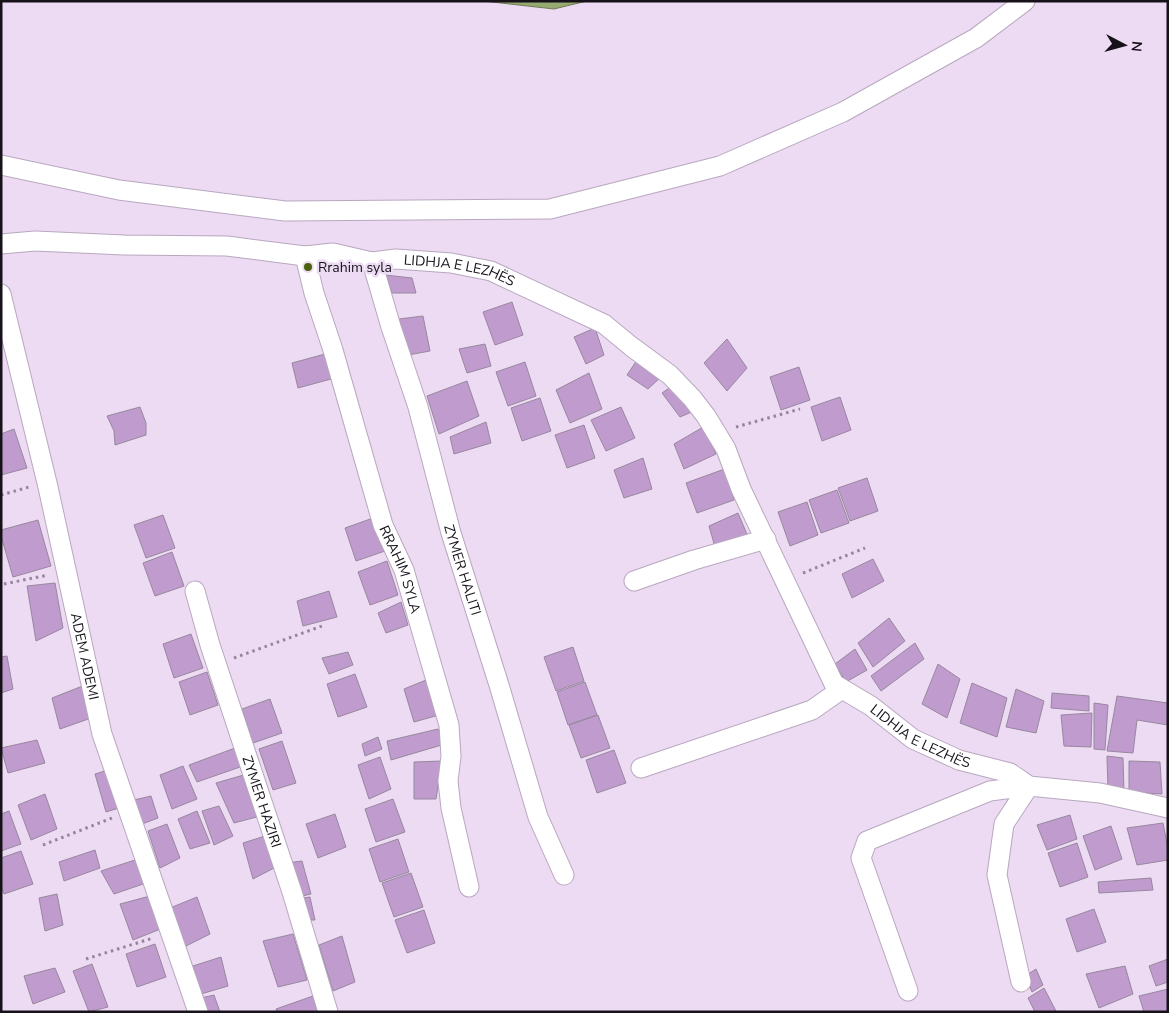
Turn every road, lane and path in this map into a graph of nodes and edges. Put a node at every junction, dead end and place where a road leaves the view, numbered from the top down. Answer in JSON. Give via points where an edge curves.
{"nodes":[{"id":1,"x":1025,"y":1,"type":"edge"},
{"id":2,"x":1,"y":165,"type":"edge"},
{"id":3,"x":1,"y":244,"type":"edge"},
{"id":4,"x":305,"y":256,"type":"junction"},
{"id":5,"x":372,"y":262,"type":"junction"},
{"id":6,"x":1,"y":294,"type":"edge"},
{"id":7,"x":800,"y":409,"type":"dead end"},
{"id":8,"x":716,"y":432,"type":"junction"},
{"id":9,"x":47,"y":483,"type":"junction"},
{"id":10,"x":1,"y":495,"type":"edge"},
{"id":11,"x":766,"y":539,"type":"junction"},
{"id":12,"x":865,"y":548,"type":"dead end"},
{"id":13,"x":66,"y":571,"type":"junction"},
{"id":14,"x":784,"y":580,"type":"junction"},
{"id":15,"x":634,"y":581,"type":"dead end"},
{"id":16,"x":4,"y":584,"type":"dead end"},
{"id":17,"x":195,"y":591,"type":"dead end"},
{"id":18,"x":322,"y":626,"type":"dead end"},
{"id":19,"x":216,"y":665,"type":"junction"},
{"id":20,"x":842,"y":689,"type":"junction"},
{"id":21,"x":641,"y":768,"type":"dead end"},
{"id":22,"x":1030,"y":786,"type":"junction"},
{"id":23,"x":1168,"y":808,"type":"edge"},
{"id":24,"x":129,"y":812,"type":"junction"},
{"id":25,"x":43,"y":845,"type":"dead end"},
{"id":26,"x":564,"y":875,"type":"dead end"},
{"id":27,"x":469,"y":887,"type":"dead end"},
{"id":28,"x":170,"y":933,"type":"junction"},
{"id":29,"x":86,"y":959,"type":"dead end"},
{"id":30,"x":1021,"y":982,"type":"dead end"},
{"id":31,"x":908,"y":991,"type":"dead end"},
{"id":32,"x":198,"y":1012,"type":"edge"},
{"id":33,"x":328,"y":1012,"type":"edge"}],
"edges":[{"from":1,"to":2,"type":"street","via":[[976,38],[843,112],[720,166],[550,210],[285,211],[119,190]]},
{"from":3,"to":4,"type":"street","name":"LIDHJA E LEZHËS","via":[[35,241],[227,246]]},
{"from":4,"to":5,"type":"street","name":"LIDHJA E LEZHËS","via":[[333,253]]},
{"from":4,"to":27,"type":"street","name":"RRAHIM SYLA","via":[[383,525],[404,570],[450,725],[448,781],[451,808]]},
{"from":5,"to":8,"type":"street","name":"LIDHJA E LEZHËS","via":[[396,259],[451,262],[491,271],[604,324],[670,375],[692,398]]},
{"from":5,"to":26,"type":"street","name":"ZYMER HALITI","via":[[418,407],[451,533],[538,817]]},
{"from":6,"to":9,"type":"street","name":"ADEM ADEMI"},
{"from":7,"to":8,"type":"path"},
{"from":8,"to":11,"type":"street","name":"LIDHJA E LEZHËS"},
{"from":9,"to":10,"type":"path"},
{"from":9,"to":13,"type":"street","name":"ADEM ADEMI"},
{"from":11,"to":14,"type":"street","name":"LIDHJA E LEZHËS"},
{"from":11,"to":15,"type":"street"},
{"from":12,"to":14,"type":"path"},
{"from":13,"to":16,"type":"path"},
{"from":13,"to":24,"type":"street","name":"ADEM ADEMI","via":[[102,734]]},
{"from":14,"to":20,"type":"street","name":"LIDHJA E LEZHËS","via":[[834,684]]},
{"from":17,"to":19,"type":"street","name":"ZYMER HAZIRI"},
{"from":18,"to":19,"type":"path"},
{"from":19,"to":33,"type":"street","name":"ZYMER HAZIRI","via":[[292,892]]},
{"from":20,"to":21,"type":"street","via":[[812,710]]},
{"from":20,"to":22,"type":"street","name":"LIDHJA E LEZHËS","via":[[871,706],[913,739],[959,760],[1010,773]]},
{"from":22,"to":23,"type":"street","name":"LIDHJA E LEZHËS","via":[[1100,793]]},
{"from":22,"to":30,"type":"street","via":[[1004,824],[997,875]]},
{"from":22,"to":31,"type":"street","via":[[990,790],[867,840],[861,858]]},
{"from":24,"to":25,"type":"path"},
{"from":24,"to":28,"type":"street","name":"ADEM ADEMI"},
{"from":28,"to":29,"type":"path"},
{"from":28,"to":32,"type":"street","name":"ADEM ADEMI"}]}
